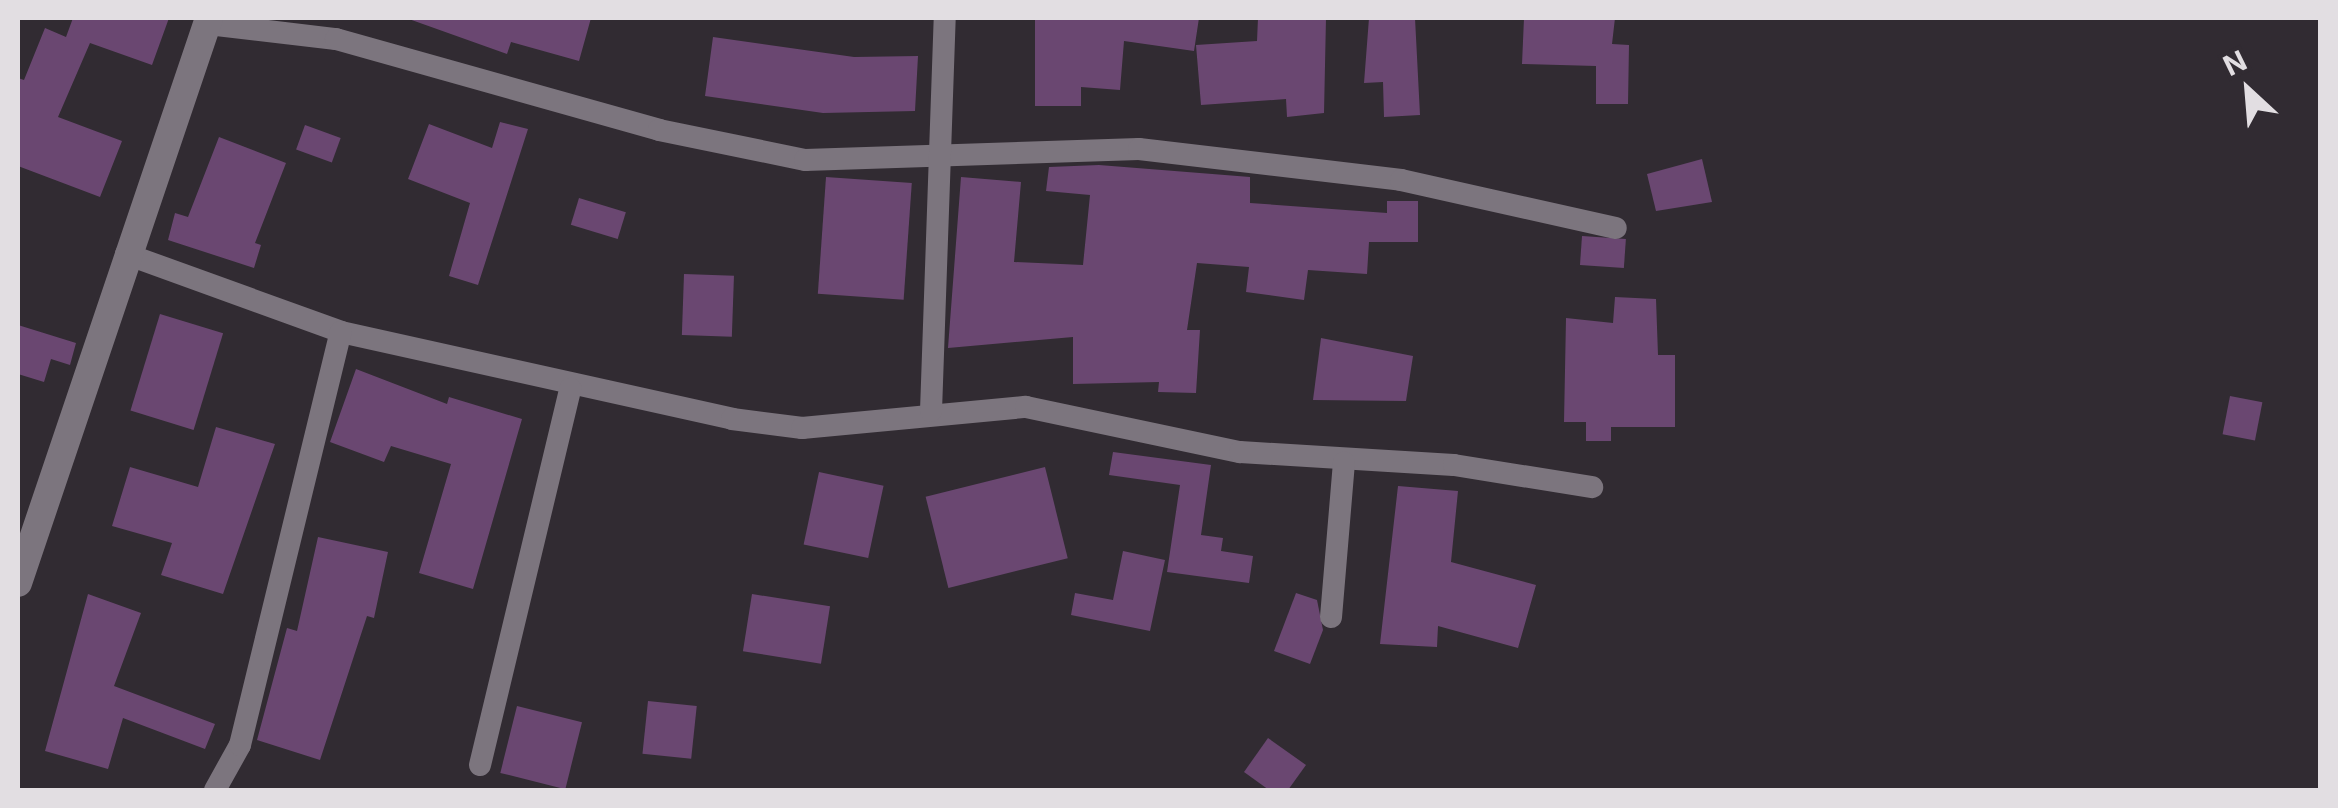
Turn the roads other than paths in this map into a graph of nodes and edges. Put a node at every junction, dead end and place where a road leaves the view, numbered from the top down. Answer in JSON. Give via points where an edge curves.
{"nodes":[{"id":1,"x":944,"y":18,"type":"edge"},
{"id":2,"x":209,"y":21,"type":"edge"},
{"id":3,"x":944,"y":158,"type":"junction"},
{"id":4,"x":1616,"y":228,"type":"dead end"},
{"id":5,"x":126,"y":254,"type":"junction"},
{"id":6,"x":341,"y":332,"type":"junction"},
{"id":7,"x":570,"y":388,"type":"junction"},
{"id":8,"x":931,"y":411,"type":"junction"},
{"id":9,"x":1344,"y":463,"type":"junction"},
{"id":10,"x":1592,"y":487,"type":"dead end"},
{"id":11,"x":18,"y":583,"type":"edge"},
{"id":12,"x":1331,"y":617,"type":"dead end"},
{"id":13,"x":480,"y":765,"type":"dead end"},
{"id":14,"x":215,"y":790,"type":"edge"}],
"edges":[{"from":1,"to":3,"type":"street"},
{"from":2,"to":3,"type":"street","via":[[336,40],[659,130],[805,160]]},
{"from":2,"to":5,"type":"street"},
{"from":3,"to":4,"type":"street","via":[[1139,149],[1401,180]]},
{"from":3,"to":8,"type":"street"},
{"from":5,"to":6,"type":"street"},
{"from":5,"to":11,"type":"street"},
{"from":6,"to":7,"type":"street"},
{"from":6,"to":14,"type":"street","via":[[240,745]]},
{"from":7,"to":8,"type":"street","via":[[802,428]]},
{"from":7,"to":13,"type":"street"},
{"from":8,"to":9,"type":"street","via":[[1026,407],[1240,452]]},
{"from":9,"to":10,"type":"street","via":[[1454,464]]},
{"from":9,"to":12,"type":"street"}]}
